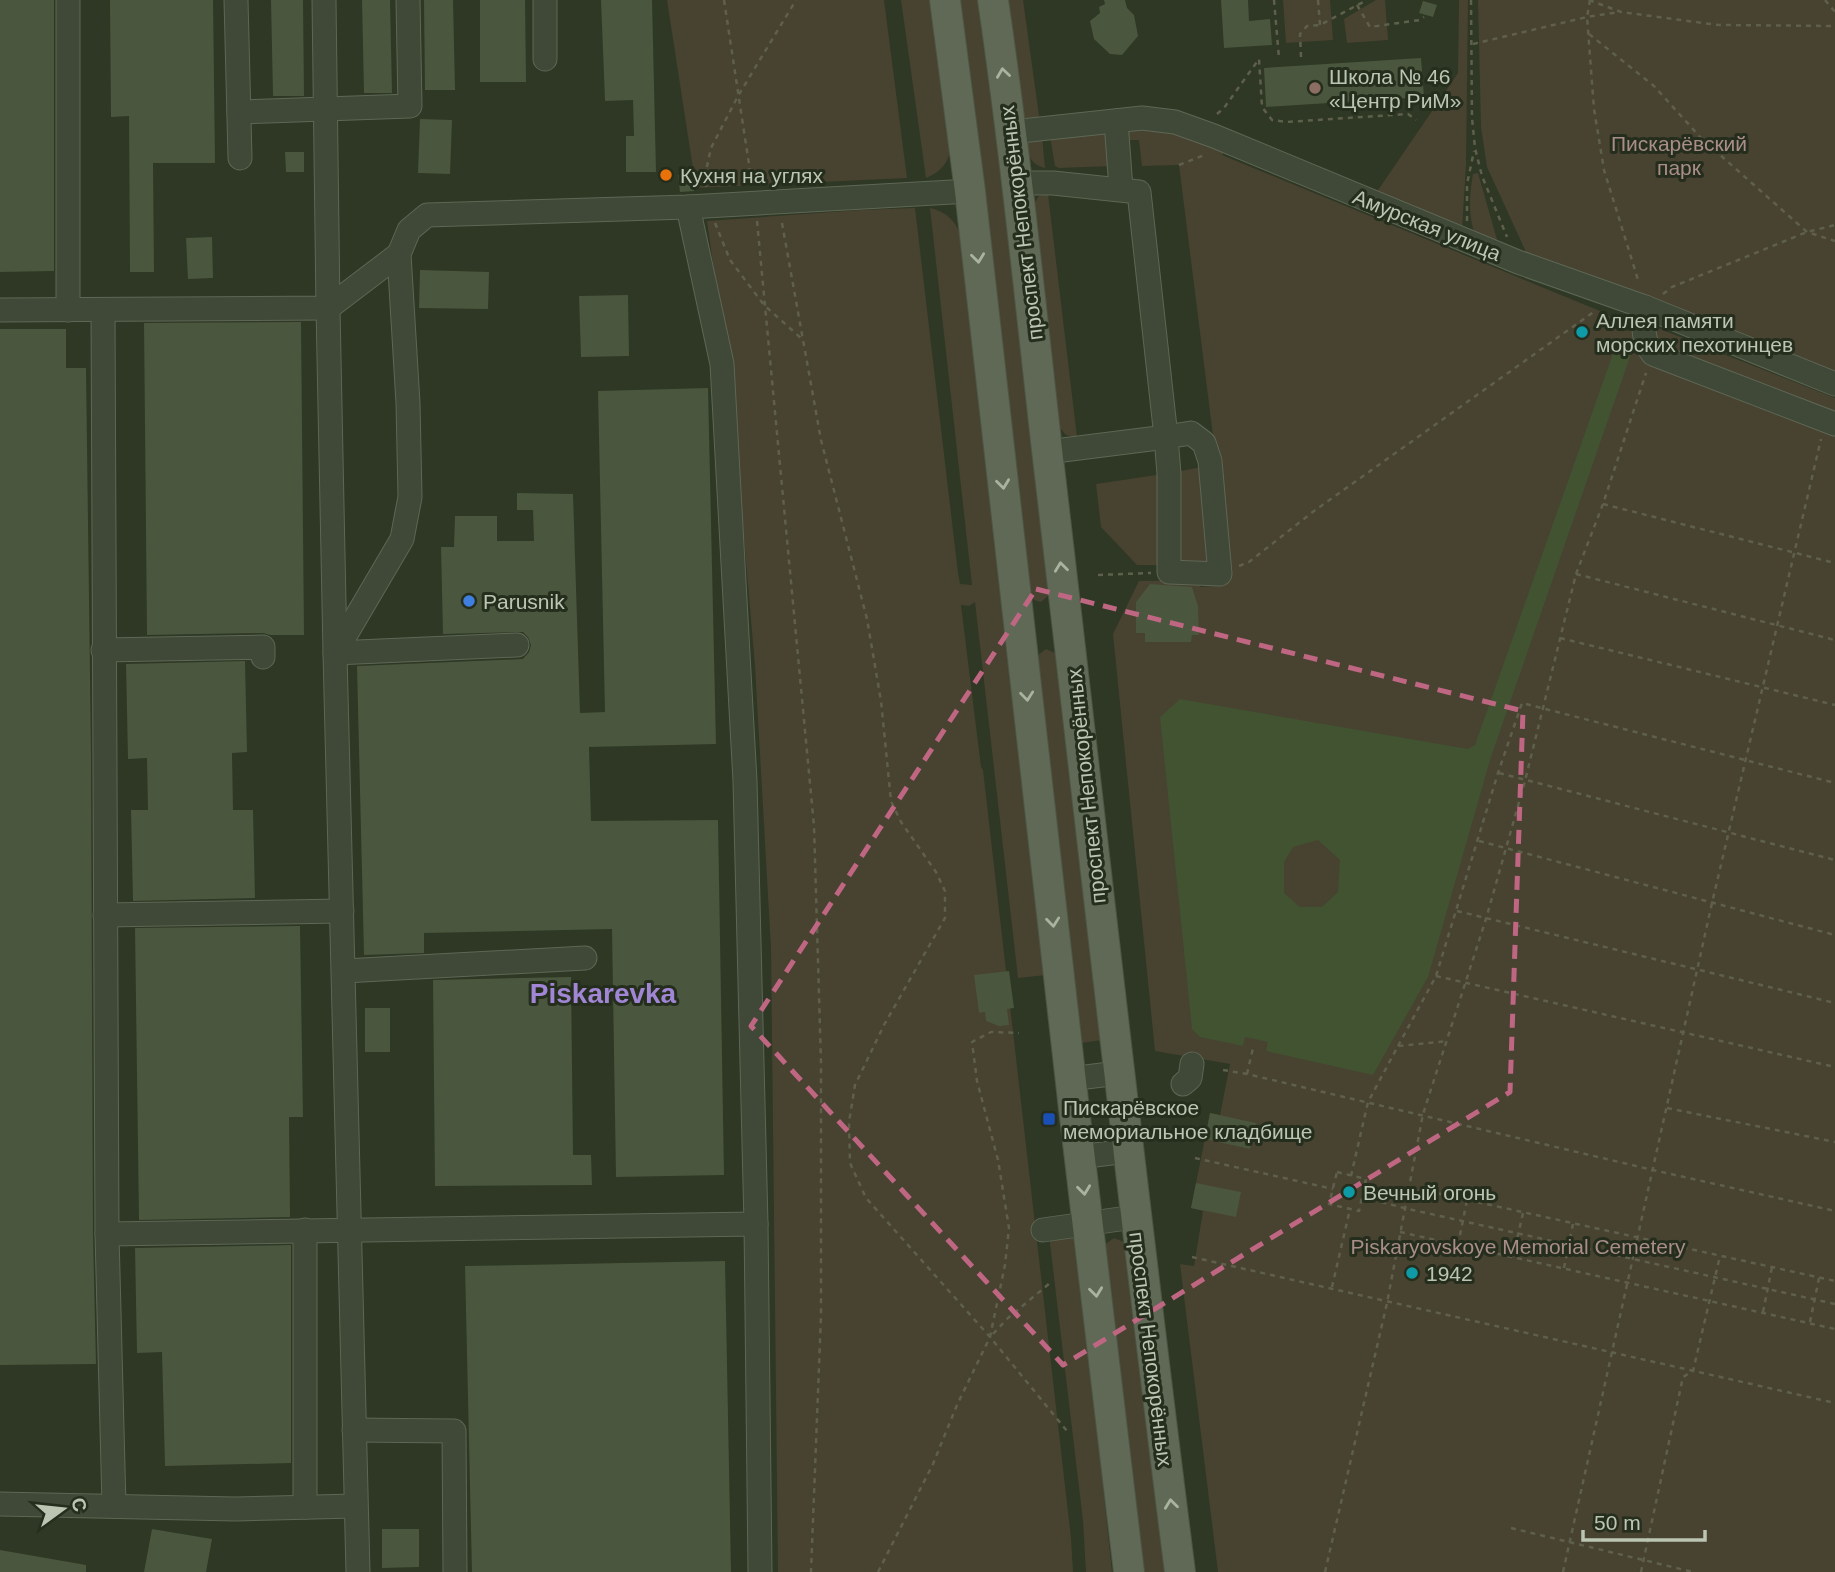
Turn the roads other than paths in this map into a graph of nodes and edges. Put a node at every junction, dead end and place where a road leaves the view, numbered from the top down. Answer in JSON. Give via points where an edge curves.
{"nodes":[{"id":1,"x":68,"y":0,"type":"edge"},
{"id":2,"x":236,"y":0,"type":"edge"},
{"id":3,"x":324,"y":0,"type":"edge"},
{"id":4,"x":408,"y":0,"type":"edge"},
{"id":5,"x":545,"y":0,"type":"edge"},
{"id":6,"x":945,"y":0,"type":"edge"},
{"id":7,"x":993,"y":0,"type":"edge"},
{"id":8,"x":545,"y":59,"type":"dead end"},
{"id":9,"x":325,"y":109,"type":"junction"},
{"id":10,"x":239,"y":112,"type":"junction"},
{"id":11,"x":1116,"y":121,"type":"junction"},
{"id":12,"x":1011,"y":132,"type":"junction"},
{"id":13,"x":240,"y":158,"type":"dead end"},
{"id":14,"x":1017,"y":183,"type":"junction"},
{"id":15,"x":1121,"y":188,"type":"junction"},
{"id":16,"x":970,"y":191,"type":"junction"},
{"id":17,"x":697,"y":206,"type":"junction"},
{"id":18,"x":399,"y":254,"type":"junction"},
{"id":19,"x":1645,"y":307,"type":"junction"},
{"id":20,"x":328,"y":308,"type":"junction"},
{"id":21,"x":0,"y":310,"type":"edge"},
{"id":22,"x":68,"y":310,"type":"junction"},
{"id":23,"x":103,"y":310,"type":"junction"},
{"id":24,"x":1835,"y":384,"type":"edge"},
{"id":25,"x":1830,"y":422,"type":"edge"},
{"id":26,"x":1166,"y":437,"type":"junction"},
{"id":27,"x":1047,"y":452,"type":"junction"},
{"id":28,"x":1068,"y":622,"type":"junction"},
{"id":29,"x":1020,"y":628,"type":"junction"},
{"id":30,"x":517,"y":645,"type":"dead end"},
{"id":31,"x":103,"y":650,"type":"junction"},
{"id":32,"x":335,"y":653,"type":"junction"},
{"id":33,"x":264,"y":657,"type":"dead end"},
{"id":34,"x":342,"y":911,"type":"junction"},
{"id":35,"x":106,"y":915,"type":"junction"},
{"id":36,"x":585,"y":958,"type":"dead end"},
{"id":37,"x":344,"y":971,"type":"junction"},
{"id":38,"x":1118,"y":1073,"type":"junction"},
{"id":39,"x":1070,"y":1079,"type":"junction"},
{"id":40,"x":1127,"y":1151,"type":"junction"},
{"id":41,"x":1079,"y":1157,"type":"junction"},
{"id":42,"x":1134,"y":1217,"type":"junction"},
{"id":43,"x":755,"y":1224,"type":"junction"},
{"id":44,"x":1088,"y":1224,"type":"junction"},
{"id":45,"x":351,"y":1229,"type":"junction"},
{"id":46,"x":305,"y":1230,"type":"junction"},
{"id":47,"x":1043,"y":1230,"type":"dead end"},
{"id":48,"x":107,"y":1234,"type":"junction"},
{"id":49,"x":354,"y":1430,"type":"junction"},
{"id":50,"x":0,"y":1504,"type":"edge"},
{"id":51,"x":114,"y":1506,"type":"junction"},
{"id":52,"x":355,"y":1506,"type":"junction"},
{"id":53,"x":305,"y":1507,"type":"junction"},
{"id":54,"x":358,"y":1572,"type":"edge"},
{"id":55,"x":456,"y":1572,"type":"edge"},
{"id":56,"x":760,"y":1572,"type":"edge"},
{"id":57,"x":1129,"y":1572,"type":"edge"},
{"id":58,"x":1180,"y":1572,"type":"edge"}],
"edges":[{"from":1,"to":22,"type":"street"},
{"from":2,"to":10,"type":"street"},
{"from":3,"to":9,"type":"street"},
{"from":4,"to":9,"type":"street","via":[[411,106]]},
{"from":5,"to":8,"type":"street"},
{"from":6,"to":16,"type":"main road"},
{"from":12,"to":7,"type":"main road","name":"проспект Непокорённых","one_way":true},
{"from":9,"to":10,"type":"street"},
{"from":9,"to":20,"type":"street"},
{"from":10,"to":13,"type":"street"},
{"from":11,"to":12,"type":"street","name":"Амурская улица"},
{"from":11,"to":15,"type":"street"},
{"from":11,"to":19,"type":"street","name":"Амурская улица","via":[[1175,122],[1517,262]]},
{"from":12,"to":14,"type":"main road","name":"проспект Непокорённых"},
{"from":14,"to":15,"type":"street"},
{"from":14,"to":27,"type":"main road","name":"проспект Непокорённых"},
{"from":15,"to":26,"type":"street","via":[[1139,192]]},
{"from":16,"to":17,"type":"street"},
{"from":16,"to":29,"type":"main road","one_way":true},
{"from":17,"to":18,"type":"street","via":[[427,215],[409,230]]},
{"from":17,"to":43,"type":"street","via":[[722,364],[746,780]]},
{"from":18,"to":20,"type":"street"},
{"from":18,"to":32,"type":"street","via":[[410,497],[402,539]]},
{"from":19,"to":24,"type":"street","name":"Амурская улица"},
{"from":19,"to":25,"type":"street","via":[[1645,344],[1653,354]]},
{"from":20,"to":23,"type":"street"},
{"from":20,"to":32,"type":"street"},
{"from":21,"to":22,"type":"street"},
{"from":22,"to":23,"type":"street"},
{"from":23,"to":31,"type":"street"},
{"from":26,"to":26,"type":"street","via":[[1191,433],[1204,443],[1210,461],[1220,574],[1169,572]]},
{"from":26,"to":27,"type":"street"},
{"from":28,"to":27,"type":"main road","name":"проспект Непокорённых","one_way":true},
{"from":28,"to":29,"type":"main road"},
{"from":28,"to":38,"type":"main road","name":"проспект Непокорённых"},
{"from":29,"to":39,"type":"main road","one_way":true},
{"from":30,"to":32,"type":"street"},
{"from":31,"to":33,"type":"street","via":[[263,647]]},
{"from":31,"to":35,"type":"street"},
{"from":32,"to":34,"type":"street"},
{"from":34,"to":35,"type":"street"},
{"from":34,"to":37,"type":"street"},
{"from":35,"to":48,"type":"street"},
{"from":36,"to":37,"type":"street"},
{"from":37,"to":45,"type":"street"},
{"from":38,"to":39,"type":"street"},
{"from":38,"to":40,"type":"main road","name":"проспект Непокорённых"},
{"from":39,"to":41,"type":"main road"},
{"from":40,"to":41,"type":"street"},
{"from":40,"to":42,"type":"main road","name":"проспект Непокорённых"},
{"from":41,"to":44,"type":"main road","one_way":true},
{"from":42,"to":44,"type":"street"},
{"from":58,"to":42,"type":"main road","name":"проспект Непокорённых","one_way":true},
{"from":43,"to":45,"type":"street"},
{"from":43,"to":56,"type":"street"},
{"from":44,"to":47,"type":"street"},
{"from":44,"to":57,"type":"main road","one_way":true},
{"from":45,"to":46,"type":"street"},
{"from":45,"to":49,"type":"street"},
{"from":46,"to":48,"type":"street"},
{"from":46,"to":53,"type":"street"},
{"from":48,"to":51,"type":"street"},
{"from":49,"to":52,"type":"street"},
{"from":49,"to":55,"type":"street","via":[[454,1431]]},
{"from":50,"to":51,"type":"street"},
{"from":51,"to":53,"type":"street"},
{"from":52,"to":53,"type":"street"},
{"from":52,"to":54,"type":"street"}]}
